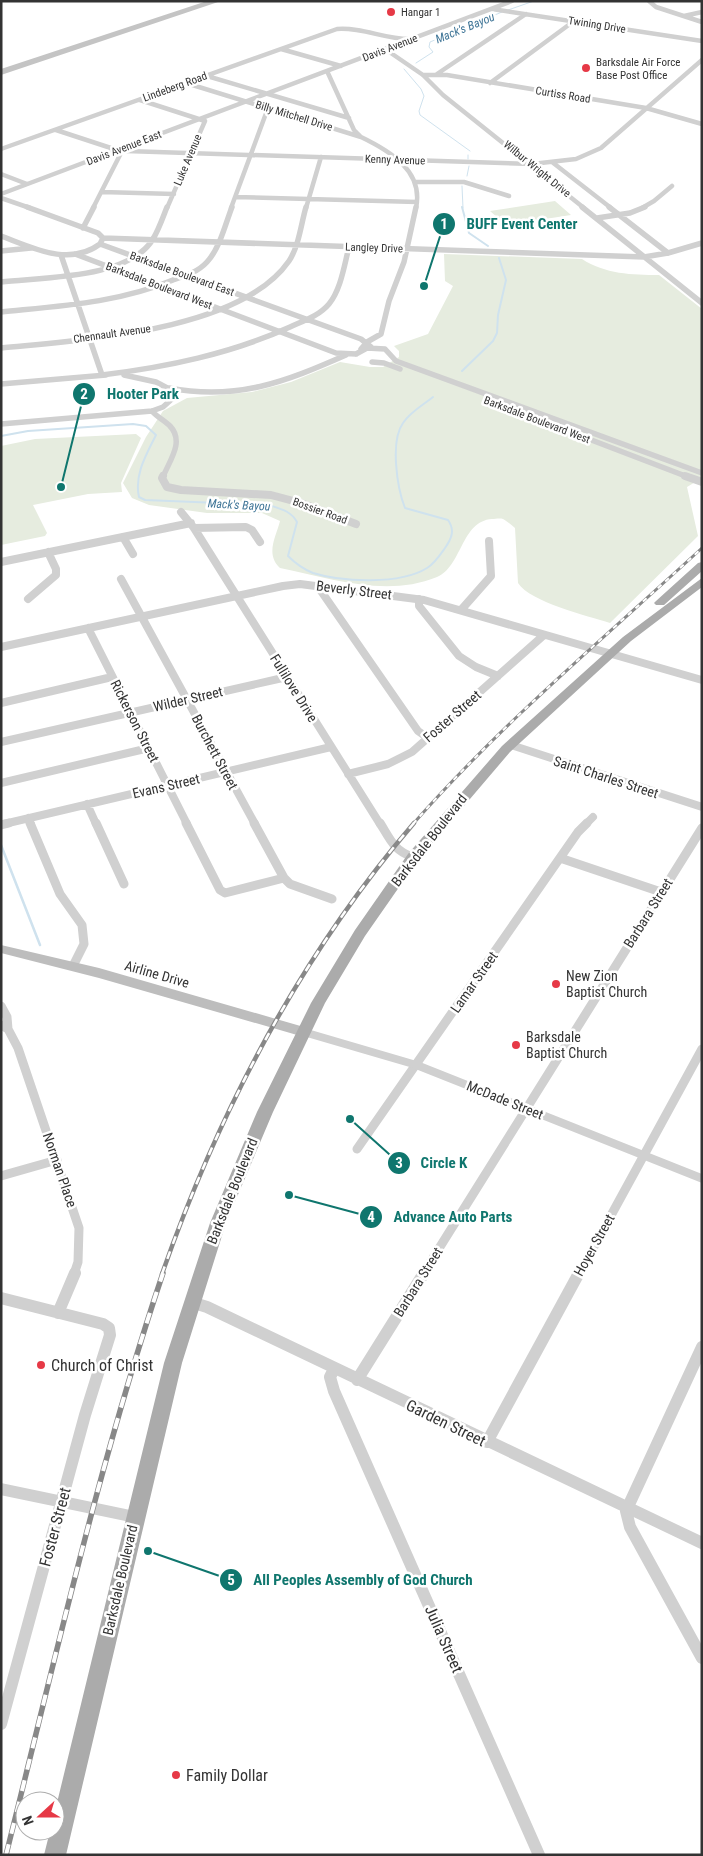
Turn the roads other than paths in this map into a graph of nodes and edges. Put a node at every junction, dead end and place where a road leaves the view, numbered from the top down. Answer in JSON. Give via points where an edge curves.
{"nodes":[{"id":1,"x":512,"y":1,"type":"edge"},
{"id":2,"x":649,"y":1,"type":"edge"},
{"id":3,"x":492,"y":9,"type":"junction"},
{"id":4,"x":702,"y":12,"type":"edge"},
{"id":5,"x":526,"y":14,"type":"junction"},
{"id":6,"x":684,"y":16,"type":"junction"},
{"id":7,"x":574,"y":22,"type":"junction"},
{"id":8,"x":702,"y":22,"type":"edge"},
{"id":9,"x":382,"y":35,"type":"junction"},
{"id":10,"x":417,"y":37,"type":"junction"},
{"id":11,"x":702,"y":42,"type":"edge"},
{"id":12,"x":280,"y":49,"type":"junction"},
{"id":13,"x":385,"y":49,"type":"junction"},
{"id":14,"x":702,"y":60,"type":"edge"},
{"id":15,"x":341,"y":66,"type":"junction"},
{"id":16,"x":327,"y":71,"type":"junction"},
{"id":17,"x":437,"y":74,"type":"junction"},
{"id":18,"x":423,"y":75,"type":"junction"},
{"id":19,"x":207,"y":76,"type":"junction"},
{"id":20,"x":490,"y":82,"type":"junction"},
{"id":21,"x":186,"y":83,"type":"junction"},
{"id":22,"x":267,"y":94,"type":"junction"},
{"id":23,"x":140,"y":100,"type":"junction"},
{"id":24,"x":246,"y":101,"type":"junction"},
{"id":25,"x":268,"y":108,"type":"junction"},
{"id":26,"x":646,"y":108,"type":"junction"},
{"id":27,"x":349,"y":118,"type":"junction"},
{"id":28,"x":201,"y":119,"type":"junction"},
{"id":29,"x":702,"y":124,"type":"edge"},
{"id":30,"x":56,"y":130,"type":"junction"},
{"id":31,"x":361,"y":137,"type":"junction"},
{"id":32,"x":1,"y":149,"type":"edge"},
{"id":33,"x":117,"y":150,"type":"junction"},
{"id":34,"x":191,"y":153,"type":"junction"},
{"id":35,"x":250,"y":155,"type":"junction"},
{"id":36,"x":321,"y":157,"type":"junction"},
{"id":37,"x":398,"y":160,"type":"junction"},
{"id":38,"x":552,"y":162,"type":"junction"},
{"id":39,"x":532,"y":164,"type":"junction"},
{"id":40,"x":1,"y":174,"type":"edge"},
{"id":41,"x":416,"y":182,"type":"junction"},
{"id":42,"x":27,"y":184,"type":"junction"},
{"id":43,"x":672,"y":186,"type":"dead end"},
{"id":44,"x":102,"y":192,"type":"junction"},
{"id":45,"x":1,"y":194,"type":"edge"},
{"id":46,"x":174,"y":194,"type":"junction"},
{"id":47,"x":509,"y":196,"type":"dead end"},
{"id":48,"x":235,"y":197,"type":"junction"},
{"id":49,"x":1,"y":198,"type":"edge"},
{"id":50,"x":308,"y":199,"type":"junction"},
{"id":51,"x":417,"y":202,"type":"junction"},
{"id":52,"x":620,"y":215,"type":"junction"},
{"id":53,"x":597,"y":218,"type":"junction"},
{"id":54,"x":83,"y":228,"type":"junction"},
{"id":55,"x":1,"y":236,"type":"edge"},
{"id":56,"x":153,"y":240,"type":"junction"},
{"id":57,"x":101,"y":241,"type":"junction"},
{"id":58,"x":219,"y":242,"type":"junction"},
{"id":59,"x":702,"y":244,"type":"edge"},
{"id":60,"x":295,"y":245,"type":"junction"},
{"id":61,"x":349,"y":247,"type":"junction"},
{"id":62,"x":32,"y":248,"type":"junction"},
{"id":63,"x":407,"y":249,"type":"junction"},
{"id":64,"x":1,"y":251,"type":"edge"},
{"id":65,"x":668,"y":253,"type":"junction"},
{"id":66,"x":61,"y":255,"type":"junction"},
{"id":67,"x":74,"y":255,"type":"junction"},
{"id":68,"x":135,"y":257,"type":"junction"},
{"id":69,"x":644,"y":257,"type":"junction"},
{"id":70,"x":111,"y":268,"type":"junction"},
{"id":71,"x":68,"y":276,"type":"junction"},
{"id":72,"x":186,"y":276,"type":"junction"},
{"id":73,"x":1,"y":282,"type":"edge"},
{"id":74,"x":161,"y":287,"type":"junction"},
{"id":75,"x":245,"y":297,"type":"junction"},
{"id":76,"x":702,"y":303,"type":"edge"},
{"id":77,"x":79,"y":304,"type":"junction"},
{"id":78,"x":220,"y":309,"type":"junction"},
{"id":79,"x":1,"y":312,"type":"edge"},
{"id":80,"x":307,"y":320,"type":"junction"},
{"id":81,"x":280,"y":332,"type":"junction"},
{"id":82,"x":90,"y":338,"type":"junction"},
{"id":83,"x":369,"y":345,"type":"junction"},
{"id":84,"x":1,"y":348,"type":"edge"},
{"id":85,"x":347,"y":354,"type":"junction"},
{"id":86,"x":356,"y":354,"type":"junction"},
{"id":87,"x":390,"y":354,"type":"junction"},
{"id":88,"x":372,"y":362,"type":"junction"},
{"id":89,"x":153,"y":368,"type":"junction"},
{"id":90,"x":102,"y":375,"type":"junction"},
{"id":91,"x":153,"y":382,"type":"junction"},
{"id":92,"x":1,"y":384,"type":"edge"},
{"id":93,"x":168,"y":387,"type":"junction"},
{"id":94,"x":192,"y":393,"type":"junction"},
{"id":95,"x":171,"y":401,"type":"junction"},
{"id":96,"x":152,"y":411,"type":"junction"},
{"id":97,"x":1,"y":424,"type":"edge"},
{"id":98,"x":702,"y":474,"type":"edge"},
{"id":99,"x":702,"y":482,"type":"edge"},
{"id":100,"x":181,"y":512,"type":"dead end"},
{"id":101,"x":356,"y":524,"type":"dead end"},
{"id":102,"x":193,"y":526,"type":"junction"},
{"id":103,"x":123,"y":537,"type":"junction"},
{"id":104,"x":489,"y":541,"type":"dead end"},
{"id":105,"x":260,"y":542,"type":"dead end"},
{"id":106,"x":48,"y":552,"type":"junction"},
{"id":107,"x":133,"y":554,"type":"dead end"},
{"id":108,"x":1,"y":562,"type":"edge"},
{"id":109,"x":702,"y":565,"type":"edge"},
{"id":110,"x":121,"y":579,"type":"dead end"},
{"id":111,"x":702,"y":581,"type":"edge"},
{"id":112,"x":319,"y":585,"type":"junction"},
{"id":113,"x":237,"y":596,"type":"junction"},
{"id":114,"x":28,"y":599,"type":"dead end"},
{"id":115,"x":419,"y":599,"type":"junction"},
{"id":116,"x":461,"y":610,"type":"junction"},
{"id":117,"x":141,"y":616,"type":"junction"},
{"id":118,"x":88,"y":628,"type":"junction"},
{"id":119,"x":544,"y":636,"type":"junction"},
{"id":120,"x":627,"y":639,"type":"junction"},
{"id":121,"x":1,"y":647,"type":"edge"},
{"id":122,"x":609,"y":654,"type":"junction"},
{"id":123,"x":498,"y":676,"type":"junction"},
{"id":124,"x":112,"y":677,"type":"junction"},
{"id":125,"x":288,"y":677,"type":"junction"},
{"id":126,"x":702,"y":680,"type":"edge"},
{"id":127,"x":187,"y":700,"type":"junction"},
{"id":128,"x":1,"y":703,"type":"edge"},
{"id":129,"x":131,"y":712,"type":"junction"},
{"id":130,"x":428,"y":738,"type":"junction"},
{"id":131,"x":1,"y":742,"type":"edge"},
{"id":132,"x":511,"y":745,"type":"junction"},
{"id":133,"x":331,"y":747,"type":"junction"},
{"id":134,"x":149,"y":748,"type":"junction"},
{"id":135,"x":225,"y":772,"type":"junction"},
{"id":136,"x":348,"y":774,"type":"junction"},
{"id":137,"x":1,"y":782,"type":"edge"},
{"id":138,"x":167,"y":786,"type":"junction"},
{"id":139,"x":87,"y":804,"type":"junction"},
{"id":140,"x":702,"y":807,"type":"edge"},
{"id":141,"x":593,"y":817,"type":"dead end"},
{"id":142,"x":28,"y":818,"type":"junction"},
{"id":143,"x":1,"y":824,"type":"edge"},
{"id":144,"x":702,"y":828,"type":"edge"},
{"id":145,"x":413,"y":857,"type":"junction"},
{"id":146,"x":560,"y":858,"type":"junction"},
{"id":147,"x":284,"y":878,"type":"junction"},
{"id":148,"x":124,"y":884,"type":"dead end"},
{"id":149,"x":662,"y":892,"type":"junction"},
{"id":150,"x":332,"y":899,"type":"dead end"},
{"id":151,"x":1,"y":949,"type":"edge"},
{"id":152,"x":73,"y":966,"type":"junction"},
{"id":153,"x":1,"y":1006,"type":"edge"},
{"id":154,"x":5,"y":1027,"type":"edge"},
{"id":155,"x":304,"y":1032,"type":"junction"},
{"id":156,"x":702,"y":1049,"type":"edge"},
{"id":157,"x":416,"y":1065,"type":"junction"},
{"id":158,"x":526,"y":1109,"type":"junction"},
{"id":159,"x":357,"y":1149,"type":"dead end"},
{"id":160,"x":643,"y":1156,"type":"junction"},
{"id":161,"x":57,"y":1160,"type":"junction"},
{"id":162,"x":1,"y":1176,"type":"edge"},
{"id":163,"x":702,"y":1179,"type":"edge"},
{"id":164,"x":1,"y":1298,"type":"edge"},
{"id":165,"x":191,"y":1302,"type":"junction"},
{"id":166,"x":58,"y":1313,"type":"junction"},
{"id":167,"x":110,"y":1331,"type":"joint"},
{"id":168,"x":701,"y":1350,"type":"edge"},
{"id":169,"x":334,"y":1368,"type":"junction"},
{"id":170,"x":358,"y":1380,"type":"junction"},
{"id":171,"x":487,"y":1442,"type":"junction"},
{"id":172,"x":1,"y":1489,"type":"edge"},
{"id":173,"x":62,"y":1503,"type":"junction"},
{"id":174,"x":627,"y":1508,"type":"junction"},
{"id":175,"x":134,"y":1517,"type":"junction"},
{"id":176,"x":702,"y":1543,"type":"edge"},
{"id":177,"x":702,"y":1658,"type":"edge"},
{"id":178,"x":6,"y":1689,"type":"edge"},
{"id":179,"x":1,"y":1724,"type":"edge"},
{"id":180,"x":55,"y":1855,"type":"edge"},
{"id":181,"x":539,"y":1855,"type":"edge"}],
"edges":[{"from":1,"to":3,"type":"street","name":"Davis Avenue"},
{"from":2,"to":6,"type":"street","via":[[656,7]]},
{"from":3,"to":5,"type":"street","name":"Twining Drive"},
{"from":3,"to":10,"type":"street","name":"Davis Avenue"},
{"from":4,"to":6,"type":"street"},
{"from":5,"to":7,"type":"street","name":"Twining Drive"},
{"from":5,"to":17,"type":"street"},
{"from":6,"to":8,"type":"street"},
{"from":7,"to":11,"type":"street","name":"Twining Drive"},
{"from":7,"to":20,"type":"street"},
{"from":9,"to":10,"type":"street","via":[[404,40]]},
{"from":9,"to":12,"type":"street","name":"Lindeberg Road","via":[[349,28],[337,29]]},
{"from":9,"to":13,"type":"street","via":[[389,40]]},
{"from":10,"to":13,"type":"street","name":"Davis Avenue"},
{"from":12,"to":15,"type":"street"},
{"from":12,"to":19,"type":"street","name":"Lindeberg Road"},
{"from":13,"to":15,"type":"street","name":"Davis Avenue"},
{"from":13,"to":18,"type":"street","name":"Wilbur Wright Drive"},
{"from":14,"to":26,"type":"street","name":"Kenny Avenue"},
{"from":15,"to":16,"type":"street","name":"Davis Avenue"},
{"from":16,"to":22,"type":"street","name":"Davis Avenue"},
{"from":16,"to":27,"type":"street"},
{"from":17,"to":18,"type":"street","name":"Curtiss Road"},
{"from":17,"to":20,"type":"street","name":"Curtiss Road"},
{"from":18,"to":39,"type":"street","name":"Wilbur Wright Drive","via":[[443,95]]},
{"from":19,"to":21,"type":"street","name":"Lindeberg Road"},
{"from":19,"to":22,"type":"street"},
{"from":20,"to":26,"type":"street","name":"Curtiss Road"},
{"from":21,"to":23,"type":"street","name":"Lindeberg Road"},
{"from":21,"to":24,"type":"street","name":"Billy Mitchell Drive"},
{"from":22,"to":24,"type":"street","name":"Davis Avenue East"},
{"from":22,"to":27,"type":"street"},
{"from":23,"to":28,"type":"street","name":"Luke Avenue"},
{"from":23,"to":30,"type":"street","name":"Lindeberg Road"},
{"from":24,"to":25,"type":"street","name":"Billy Mitchell Drive"},
{"from":24,"to":28,"type":"street","name":"Davis Avenue East"},
{"from":25,"to":31,"type":"street","name":"Billy Mitchell Drive"},
{"from":25,"to":35,"type":"street"},
{"from":26,"to":29,"type":"street","name":"Curtiss Road"},
{"from":26,"to":38,"type":"street","name":"Kenny Avenue","via":[[594,153]]},
{"from":27,"to":31,"type":"street"},
{"from":28,"to":33,"type":"street","name":"Davis Avenue East"},
{"from":28,"to":34,"type":"street","name":"Luke Avenue","via":[[205,122]]},
{"from":30,"to":32,"type":"street","name":"Lindeberg Road"},
{"from":30,"to":33,"type":"street","name":"Kenny Avenue"},
{"from":31,"to":37,"type":"street","name":"Billy Mitchell Drive"},
{"from":33,"to":34,"type":"street","name":"Kenny Avenue"},
{"from":33,"to":42,"type":"street","name":"Davis Avenue East"},
{"from":33,"to":44,"type":"street","via":[[120,155]]},
{"from":34,"to":35,"type":"street","name":"Kenny Avenue"},
{"from":34,"to":46,"type":"street","name":"Luke Avenue"},
{"from":35,"to":36,"type":"street","name":"Kenny Avenue"},
{"from":35,"to":48,"type":"street"},
{"from":36,"to":37,"type":"street","name":"Kenny Avenue"},
{"from":36,"to":50,"type":"street"},
{"from":37,"to":39,"type":"street","name":"Kenny Avenue"},
{"from":37,"to":41,"type":"street","name":"Billy Mitchell Drive"},
{"from":38,"to":39,"type":"street","name":"Kenny Avenue"},
{"from":38,"to":52,"type":"street"},
{"from":39,"to":53,"type":"street","name":"Wilbur Wright Drive"},
{"from":40,"to":42,"type":"street"},
{"from":41,"to":47,"type":"street","via":[[464,182]]},
{"from":41,"to":51,"type":"street"},
{"from":42,"to":45,"type":"street","name":"Davis Avenue East"},
{"from":43,"to":52,"type":"street","via":[[651,205]]},
{"from":44,"to":46,"type":"street"},
{"from":44,"to":54,"type":"street"},
{"from":46,"to":56,"type":"street","name":"Luke Avenue"},
{"from":48,"to":50,"type":"street"},
{"from":48,"to":58,"type":"street"},
{"from":49,"to":54,"type":"street","name":"Barksdale Boulevard East"},
{"from":50,"to":51,"type":"street"},
{"from":50,"to":60,"type":"street"},
{"from":51,"to":63,"type":"street"},
{"from":52,"to":53,"type":"street"},
{"from":52,"to":65,"type":"street"},
{"from":53,"to":69,"type":"street","name":"Wilbur Wright Drive"},
{"from":54,"to":57,"type":"street","name":"Barksdale Boulevard East","via":[[98,234]]},
{"from":55,"to":62,"type":"street","name":"Barksdale Boulevard West"},
{"from":56,"to":57,"type":"street","name":"Langley Drive"},
{"from":56,"to":58,"type":"street","name":"Langley Drive"},
{"from":56,"to":68,"type":"street","name":"Luke Avenue"},
{"from":57,"to":67,"type":"street","via":[[92,250]]},
{"from":57,"to":68,"type":"street","name":"Barksdale Boulevard East"},
{"from":58,"to":60,"type":"street","name":"Langley Drive"},
{"from":58,"to":72,"type":"street","via":[[207,262]]},
{"from":59,"to":65,"type":"street"},
{"from":60,"to":61,"type":"street","name":"Langley Drive"},
{"from":60,"to":75,"type":"street","via":[[282,269]]},
{"from":61,"to":63,"type":"street","name":"Langley Drive"},
{"from":61,"to":80,"type":"street","via":[[332,301]]},
{"from":62,"to":64,"type":"street"},
{"from":62,"to":66,"type":"street","name":"Barksdale Boulevard West","via":[[46,254]]},
{"from":63,"to":69,"type":"street","name":"Langley Drive"},
{"from":63,"to":83,"type":"street","via":[[386,309],[381,334]]},
{"from":65,"to":69,"type":"street"},
{"from":66,"to":67,"type":"street","name":"Barksdale Boulevard West"},
{"from":66,"to":71,"type":"street"},
{"from":67,"to":70,"type":"street","name":"Barksdale Boulevard West"},
{"from":68,"to":70,"type":"street","name":"Luke Avenue"},
{"from":68,"to":72,"type":"street","name":"Barksdale Boulevard East"},
{"from":69,"to":76,"type":"street","name":"Wilbur Wright Drive"},
{"from":70,"to":71,"type":"street"},
{"from":70,"to":74,"type":"street","name":"Barksdale Boulevard West"},
{"from":71,"to":73,"type":"street"},
{"from":71,"to":77,"type":"street"},
{"from":72,"to":74,"type":"street"},
{"from":72,"to":75,"type":"street","name":"Barksdale Boulevard East"},
{"from":74,"to":77,"type":"street"},
{"from":74,"to":78,"type":"street","name":"Barksdale Boulevard West"},
{"from":75,"to":78,"type":"street"},
{"from":75,"to":80,"type":"street","name":"Barksdale Boulevard East"},
{"from":77,"to":79,"type":"street"},
{"from":77,"to":82,"type":"street"},
{"from":78,"to":81,"type":"street","name":"Barksdale Boulevard West"},
{"from":78,"to":82,"type":"street","name":"Chennault Avenue","via":[[165,326]]},
{"from":80,"to":81,"type":"street"},
{"from":80,"to":83,"type":"street","name":"Barksdale Boulevard East"},
{"from":81,"to":85,"type":"street","name":"Barksdale Boulevard West"},
{"from":81,"to":89,"type":"street","via":[[215,355]]},
{"from":82,"to":84,"type":"street","name":"Chennault Avenue"},
{"from":82,"to":90,"type":"street"},
{"from":83,"to":86,"type":"street"},
{"from":83,"to":87,"type":"street","name":"Barksdale Boulevard East"},
{"from":85,"to":86,"type":"street","name":"Barksdale Boulevard West"},
{"from":85,"to":94,"type":"street","via":[[264,386],[226,393]]},
{"from":86,"to":88,"type":"street","name":"Barksdale Boulevard West","via":[[359,359]]},
{"from":87,"to":88,"type":"street","via":[[386,360]]},
{"from":87,"to":98,"type":"street","via":[[396,361]]},
{"from":88,"to":99,"type":"street","name":"Barksdale Boulevard West","via":[[389,365]]},
{"from":89,"to":90,"type":"street"},
{"from":89,"to":91,"type":"street","via":[[144,375]]},
{"from":90,"to":91,"type":"street"},
{"from":90,"to":92,"type":"street"},
{"from":91,"to":93,"type":"street"},
{"from":93,"to":94,"type":"street"},
{"from":93,"to":95,"type":"street","via":[[174,393]]},
{"from":94,"to":95,"type":"street"},
{"from":95,"to":96,"type":"street"},
{"from":96,"to":97,"type":"street"},
{"from":96,"to":101,"type":"street","name":"Bossier Road","via":[[173,430],[177,440],[174,456],[162,478],[167,486],[181,490],[271,495]]},
{"from":100,"to":102,"type":"street","name":"Fullilove Drive"},
{"from":102,"to":103,"type":"street"},
{"from":102,"to":105,"type":"street","via":[[246,527]]},
{"from":102,"to":113,"type":"street","name":"Fullilove Drive"},
{"from":103,"to":106,"type":"street"},
{"from":103,"to":107,"type":"street"},
{"from":104,"to":116,"type":"street","via":[[491,576]]},
{"from":106,"to":108,"type":"street"},
{"from":106,"to":114,"type":"street","via":[[56,575]]},
{"from":109,"to":120,"type":"main road","name":"Barksdale Boulevard","via":[[635,627]]},
{"from":110,"to":117,"type":"street","name":"Burchett Street"},
{"from":111,"to":120,"type":"main road","name":"Barksdale Boulevard"},
{"from":112,"to":113,"type":"street","name":"Beverly Street","via":[[294,584]]},
{"from":112,"to":115,"type":"street","name":"Beverly Street"},
{"from":112,"to":130,"type":"street","via":[[412,724]]},
{"from":113,"to":117,"type":"street","name":"Beverly Street"},
{"from":113,"to":125,"type":"street","name":"Fullilove Drive"},
{"from":115,"to":116,"type":"street","name":"Beverly Street"},
{"from":115,"to":123,"type":"street","via":[[421,609],[455,652],[476,667]]},
{"from":116,"to":119,"type":"street","name":"Beverly Street"},
{"from":117,"to":118,"type":"street","name":"Beverly Street"},
{"from":117,"to":127,"type":"street","name":"Burchett Street"},
{"from":118,"to":121,"type":"street","name":"Beverly Street"},
{"from":118,"to":124,"type":"street","name":"Rickerson Street"},
{"from":119,"to":122,"type":"street","name":"Beverly Street"},
{"from":119,"to":123,"type":"street","name":"Foster Street"},
{"from":120,"to":122,"type":"main road","name":"Barksdale Boulevard"},
{"from":122,"to":126,"type":"street","name":"Beverly Street"},
{"from":122,"to":132,"type":"main road","name":"Barksdale Boulevard"},
{"from":123,"to":130,"type":"street","name":"Foster Street"},
{"from":124,"to":128,"type":"street"},
{"from":124,"to":129,"type":"street","name":"Rickerson Street"},
{"from":125,"to":127,"type":"street","name":"Wilder Street"},
{"from":125,"to":133,"type":"street","name":"Fullilove Drive"},
{"from":127,"to":129,"type":"street","name":"Wilder Street"},
{"from":127,"to":135,"type":"street","name":"Burchett Street"},
{"from":129,"to":131,"type":"street","name":"Wilder Street"},
{"from":129,"to":134,"type":"street","name":"Rickerson Street"},
{"from":130,"to":136,"type":"street","name":"Foster Street","via":[[400,759]]},
{"from":132,"to":140,"type":"street","name":"Saint Charles Street"},
{"from":132,"to":145,"type":"main road","name":"Barksdale Boulevard","via":[[454,806]]},
{"from":133,"to":135,"type":"street","name":"Evans Street"},
{"from":133,"to":136,"type":"street","name":"Fullilove Drive"},
{"from":134,"to":137,"type":"street"},
{"from":134,"to":138,"type":"street","name":"Rickerson Street"},
{"from":135,"to":138,"type":"street","name":"Evans Street"},
{"from":135,"to":147,"type":"street","name":"Burchett Street"},
{"from":136,"to":145,"type":"street","name":"Fullilove Drive","via":[[394,846]]},
{"from":138,"to":139,"type":"street","name":"Evans Street"},
{"from":138,"to":147,"type":"street","name":"Rickerson Street","via":[[225,893]]},
{"from":139,"to":142,"type":"street","name":"Evans Street"},
{"from":139,"to":148,"type":"street"},
{"from":141,"to":146,"type":"street","name":"Lamar Street"},
{"from":142,"to":143,"type":"street","name":"Evans Street"},
{"from":142,"to":152,"type":"street","via":[[60,894],[82,925],[82,949]]},
{"from":144,"to":149,"type":"street","name":"Barbara Street"},
{"from":145,"to":155,"type":"main road","name":"Barksdale Boulevard","via":[[354,942]]},
{"from":146,"to":149,"type":"street"},
{"from":146,"to":157,"type":"street","name":"Lamar Street"},
{"from":147,"to":150,"type":"street","via":[[290,884]]},
{"from":149,"to":158,"type":"street","name":"Barbara Street"},
{"from":151,"to":152,"type":"main road","name":"Airline Drive"},
{"from":152,"to":155,"type":"main road","name":"Airline Drive"},
{"from":153,"to":154,"type":"street","name":"Norman Place","via":[[7,1017]]},
{"from":154,"to":161,"type":"street","name":"Norman Place","via":[[18,1048]]},
{"from":155,"to":157,"type":"street","name":"McDade Street"},
{"from":155,"to":165,"type":"main road","name":"Barksdale Boulevard","via":[[242,1162]]},
{"from":156,"to":160,"type":"street","name":"Hoyer Street"},
{"from":157,"to":158,"type":"street","name":"McDade Street"},
{"from":157,"to":159,"type":"street","name":"Lamar Street"},
{"from":158,"to":160,"type":"street","name":"McDade Street"},
{"from":158,"to":170,"type":"street","name":"Barbara Street"},
{"from":160,"to":163,"type":"street","name":"McDade Street"},
{"from":160,"to":171,"type":"street","name":"Hoyer Street"},
{"from":161,"to":162,"type":"street"},
{"from":161,"to":166,"type":"street","name":"Norman Place","via":[[77,1219],[80,1246],[72,1282]]},
{"from":164,"to":166,"type":"street"},
{"from":165,"to":169,"type":"street","name":"Garden Street"},
{"from":165,"to":175,"type":"main road","name":"Barksdale Boulevard"},
{"from":166,"to":167,"type":"street","via":[[103,1324]]},
{"from":167,"to":173,"type":"street","name":"Foster Street"},
{"from":168,"to":174,"type":"street"},
{"from":169,"to":170,"type":"street","name":"Garden Street"},
{"from":169,"to":181,"type":"street","name":"Julia Street","via":[[330,1377],[334,1391]]},
{"from":170,"to":171,"type":"street","name":"Garden Street"},
{"from":171,"to":174,"type":"street","name":"Garden Street"},
{"from":172,"to":173,"type":"street"},
{"from":173,"to":175,"type":"street"},
{"from":173,"to":178,"type":"street","name":"Foster Street"},
{"from":174,"to":176,"type":"street","name":"Garden Street"},
{"from":174,"to":177,"type":"street","via":[[630,1527]]},
{"from":175,"to":180,"type":"main road","name":"Barksdale Boulevard"},
{"from":178,"to":179,"type":"street","name":"Foster Street"}]}
